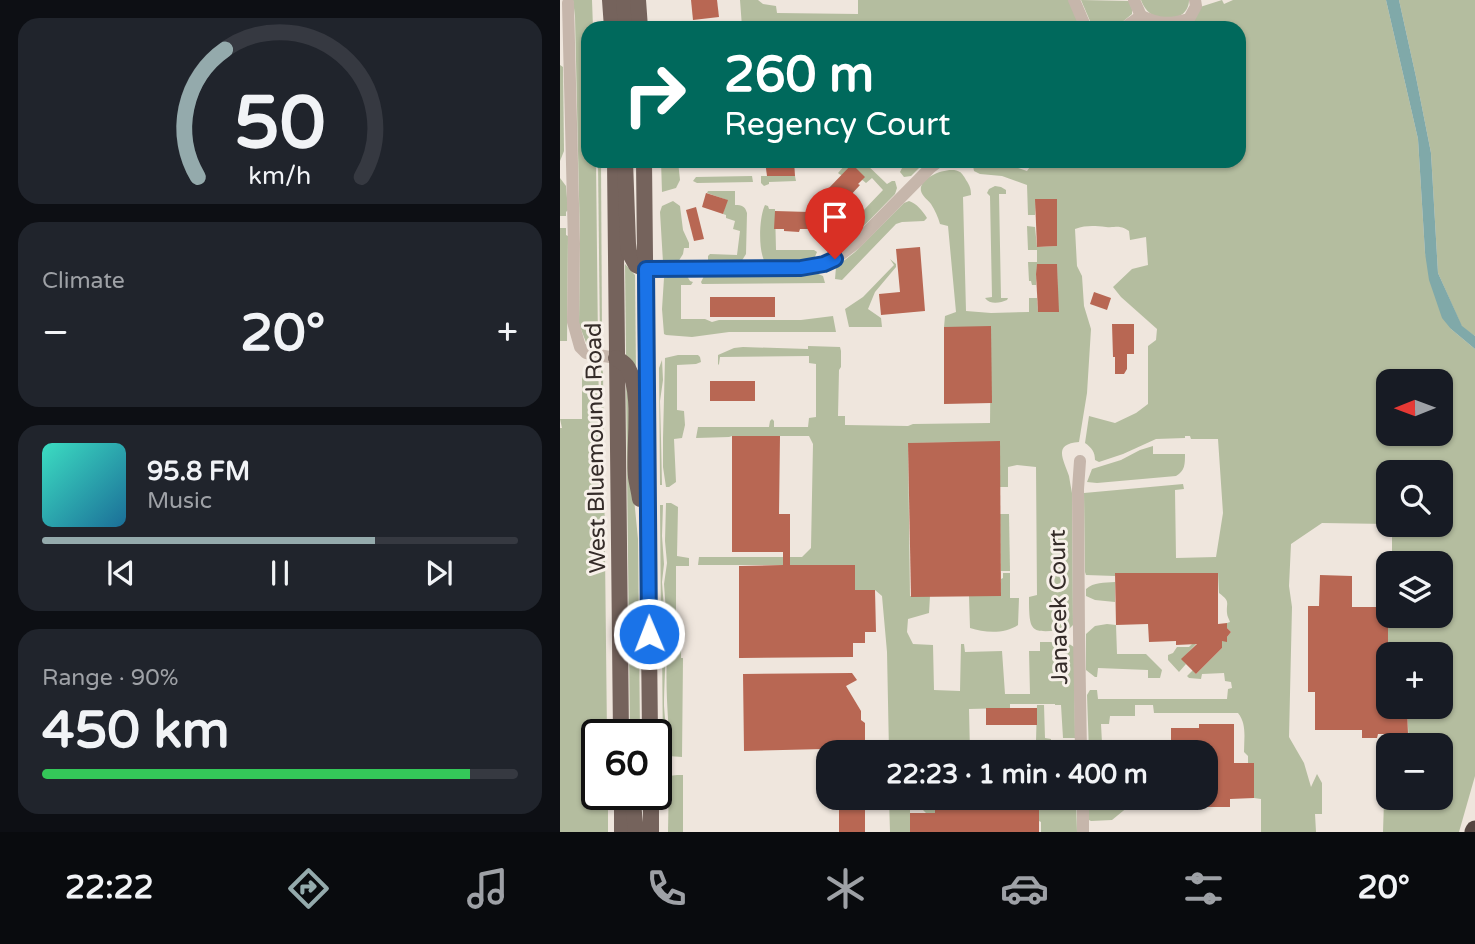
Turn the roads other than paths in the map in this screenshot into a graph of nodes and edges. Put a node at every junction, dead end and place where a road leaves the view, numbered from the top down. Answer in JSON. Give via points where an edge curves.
{"nodes":[{"id":1,"x":610,"y":0,"type":"edge"},
{"id":2,"x":624,"y":0,"type":"edge"},
{"id":3,"x":639,"y":0,"type":"edge"},
{"id":4,"x":1074,"y":0,"type":"edge"},
{"id":5,"x":1134,"y":0,"type":"edge"},
{"id":6,"x":1195,"y":0,"type":"edge"},
{"id":7,"x":568,"y":4,"type":"dead end"},
{"id":8,"x":1141,"y":16,"type":"junction"},
{"id":9,"x":612,"y":21,"type":"edge"},
{"id":10,"x":626,"y":21,"type":"edge"},
{"id":11,"x":640,"y":21,"type":"edge"},
{"id":12,"x":1083,"y":21,"type":"edge"},
{"id":13,"x":1134,"y":21,"type":"edge"},
{"id":14,"x":1153,"y":21,"type":"edge"},
{"id":15,"x":1182,"y":21,"type":"edge"},
{"id":16,"x":615,"y":168,"type":"edge"},
{"id":17,"x":625,"y":168,"type":"edge"},
{"id":18,"x":643,"y":168,"type":"edge"},
{"id":19,"x":930,"y":168,"type":"edge"},
{"id":20,"x":646,"y":269,"type":"junction"},
{"id":21,"x":616,"y":358,"type":"junction"},
{"id":22,"x":1080,"y":461,"type":"dead end"},
{"id":23,"x":647,"y":539,"type":"junction"},
{"id":24,"x":621,"y":719,"type":"edge"},
{"id":25,"x":650,"y":719,"type":"edge"},
{"id":26,"x":1081,"y":740,"type":"edge"},
{"id":27,"x":622,"y":810,"type":"edge"},
{"id":28,"x":634,"y":810,"type":"edge"},
{"id":29,"x":651,"y":810,"type":"edge"},
{"id":30,"x":1083,"y":810,"type":"edge"},
{"id":31,"x":622,"y":832,"type":"edge"},
{"id":32,"x":636,"y":832,"type":"edge"},
{"id":33,"x":651,"y":832,"type":"edge"},
{"id":34,"x":1083,"y":832,"type":"edge"}],
"edges":[{"from":1,"to":9,"type":"main road"},
{"from":2,"to":10,"type":"main road"},
{"from":3,"to":11,"type":"main road"},
{"from":4,"to":12,"type":"street"},
{"from":5,"to":8,"type":"street"},
{"from":6,"to":15,"type":"street","via":[[1189,19]]},
{"from":7,"to":21,"type":"street","via":[[573,322],[586,353]]},
{"from":8,"to":13,"type":"street"},
{"from":8,"to":14,"type":"street"},
{"from":16,"to":21,"type":"main road","name":"West Bluemound Road"},
{"from":17,"to":20,"type":"main road","via":[[629,252],[636,265]]},
{"from":18,"to":20,"type":"main road"},
{"from":19,"to":20,"type":"street","via":[[856,243],[824,264]]},
{"from":20,"to":23,"type":"main road"},
{"from":21,"to":23,"type":"main road","via":[[625,363],[633,380],[636,477]]},
{"from":21,"to":24,"type":"main road","name":"West Bluemound Road"},
{"from":22,"to":26,"type":"street","name":"Janacek Court"},
{"from":23,"to":25,"type":"main road"},
{"from":27,"to":31,"type":"main road"},
{"from":28,"to":32,"type":"main road"},
{"from":29,"to":33,"type":"main road"},
{"from":30,"to":34,"type":"street"}]}
